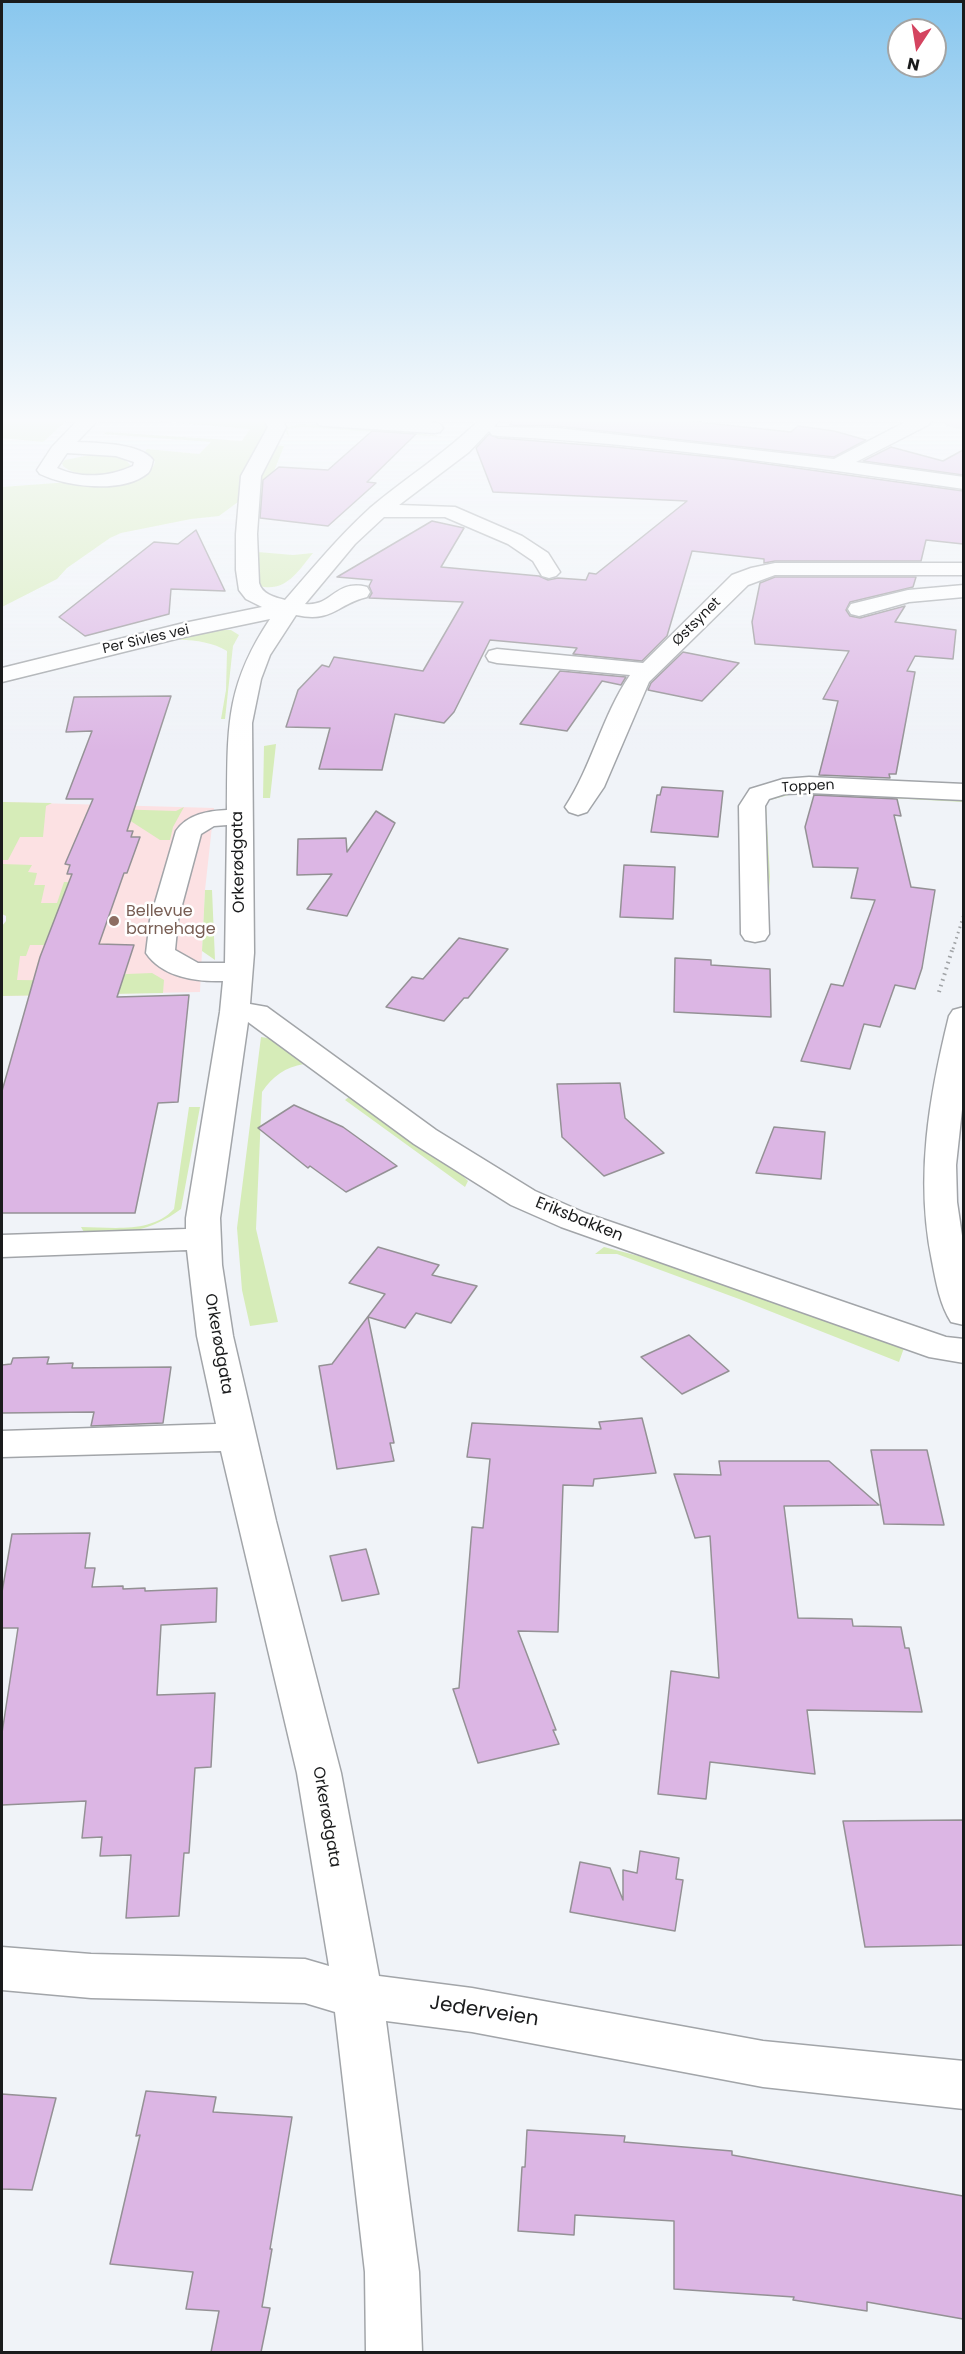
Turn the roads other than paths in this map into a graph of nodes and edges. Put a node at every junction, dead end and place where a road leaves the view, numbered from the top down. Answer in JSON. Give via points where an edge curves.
{"nodes":[{"id":1,"x":250,"y":531,"type":"edge"},
{"id":2,"x":358,"y":531,"type":"edge"},
{"id":3,"x":494,"y":531,"type":"edge"},
{"id":4,"x":963,"y":569,"type":"edge"},
{"id":5,"x":549,"y":572,"type":"dead end"},
{"id":6,"x":963,"y":591,"type":"edge"},
{"id":7,"x":359,"y":592,"type":"dead end"},
{"id":8,"x":290,"y":608,"type":"junction"},
{"id":9,"x":859,"y":609,"type":"dead end"},
{"id":10,"x":497,"y":656,"type":"dead end"},
{"id":11,"x":647,"y":670,"type":"junction"},
{"id":12,"x":2,"y":675,"type":"edge"},
{"id":13,"x":963,"y":792,"type":"edge"},
{"id":14,"x":578,"y":807,"type":"dead end"},
{"id":15,"x":239,"y":817,"type":"junction"},
{"id":16,"x":755,"y":934,"type":"dead end"},
{"id":17,"x":238,"y":972,"type":"junction"},
{"id":18,"x":235,"y":1012,"type":"junction"},
{"id":19,"x":963,"y":1017,"type":"edge"},
{"id":20,"x":203,"y":1239,"type":"junction"},
{"id":21,"x":2,"y":1246,"type":"edge"},
{"id":22,"x":963,"y":1314,"type":"edge"},
{"id":23,"x":963,"y":1351,"type":"edge"},
{"id":24,"x":237,"y":1437,"type":"junction"},
{"id":25,"x":2,"y":1444,"type":"edge"},
{"id":26,"x":2,"y":1970,"type":"edge"},
{"id":27,"x":358,"y":1996,"type":"junction"},
{"id":28,"x":963,"y":2085,"type":"edge"},
{"id":29,"x":394,"y":2352,"type":"edge"}],
"edges":[{"from":1,"to":8,"type":"street","via":[[251,591],[260,599]]},
{"from":2,"to":8,"type":"street","name":"Orkerødgata"},
{"from":3,"to":5,"type":"street","via":[[541,557]]},
{"from":4,"to":11,"type":"street","name":"Østsynet","via":[[813,568],[758,572],[740,580]]},
{"from":6,"to":9,"type":"street","via":[[898,598]]},
{"from":7,"to":8,"type":"street","via":[[349,592],[332,608],[320,611]]},
{"from":8,"to":12,"type":"street","name":"Per Sivles vei"},
{"from":8,"to":15,"type":"street","name":"Orkerødgata","via":[[271,633],[245,690],[240,723]]},
{"from":10,"to":11,"type":"street"},
{"from":11,"to":14,"type":"street","name":"Østsynet","via":[[632,691],[591,787]]},
{"from":13,"to":16,"type":"street","name":"Toppen","via":[[817,784],[759,794],[752,806]]},
{"from":15,"to":17,"type":"street","name":"Orkerødgata"},
{"from":15,"to":17,"type":"street","via":[[209,818],[189,831],[164,920],[160,953],[193,972]]},
{"from":17,"to":18,"type":"street","name":"Orkerødgata"},
{"from":18,"to":20,"type":"street","name":"Orkerødgata"},
{"from":18,"to":23,"type":"street","name":"Eriksbakken","via":[[256,1013],[425,1137],[523,1198],[642,1245],[942,1348]]},
{"from":19,"to":22,"type":"street","via":[[941,1124],[940,1161],[946,1258]]},
{"from":20,"to":21,"type":"street"},
{"from":20,"to":24,"type":"street","name":"Orkerødgata","via":[[215,1336]]},
{"from":24,"to":25,"type":"street"},
{"from":24,"to":27,"type":"street","name":"Orkerødgata","via":[[319,1773]]},
{"from":26,"to":27,"type":"street","name":"Jederveien","via":[[305,1981]]},
{"from":27,"to":28,"type":"street","name":"Jederveien","via":[[555,2024],[764,2064]]},
{"from":27,"to":29,"type":"street","name":"Orkerødgata","via":[[392,2272]]}]}
